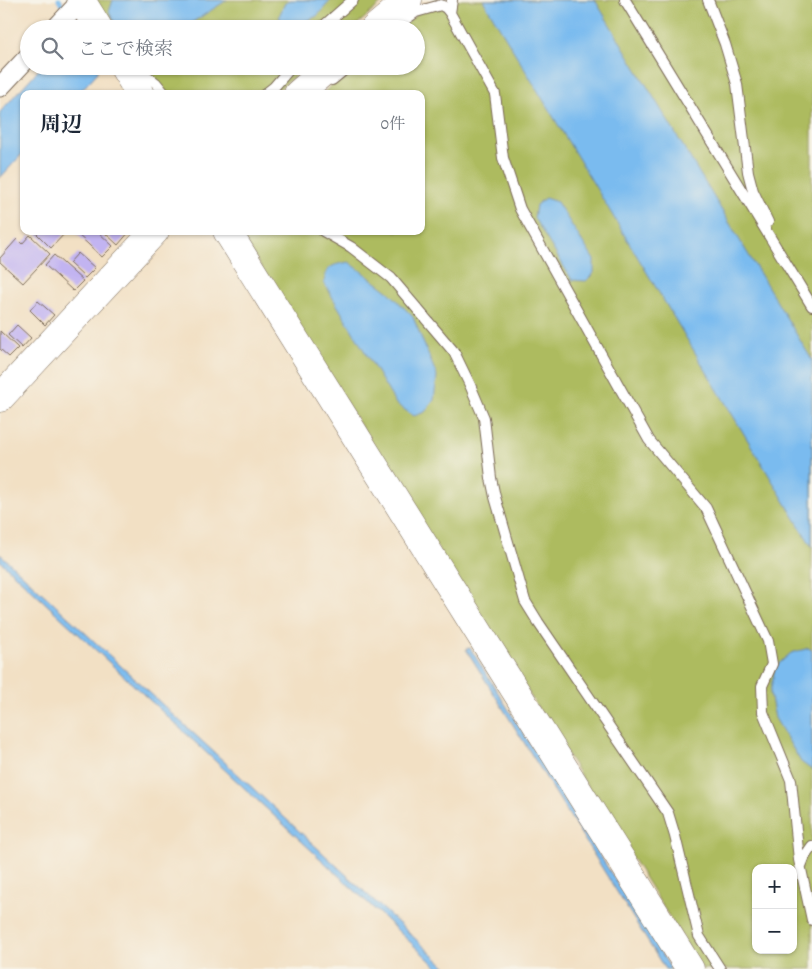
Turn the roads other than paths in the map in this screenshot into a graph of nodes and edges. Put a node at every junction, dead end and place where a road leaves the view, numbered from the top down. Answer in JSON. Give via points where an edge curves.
{"nodes":[{"id":1,"x":81,"y":0,"type":"edge"},
{"id":2,"x":353,"y":0,"type":"edge"},
{"id":3,"x":408,"y":0,"type":"edge"},
{"id":4,"x":452,"y":0,"type":"edge"},
{"id":5,"x":625,"y":0,"type":"edge"},
{"id":6,"x":708,"y":0,"type":"edge"},
{"id":7,"x":450,"y":13,"type":"junction"},
{"id":8,"x":63,"y":20,"type":"edge"},
{"id":9,"x":93,"y":20,"type":"edge"},
{"id":10,"x":330,"y":20,"type":"edge"},
{"id":11,"x":385,"y":20,"type":"edge"},
{"id":12,"x":406,"y":20,"type":"edge"},
{"id":13,"x":20,"y":66,"type":"edge"},
{"id":14,"x":128,"y":75,"type":"edge"},
{"id":15,"x":146,"y":75,"type":"edge"},
{"id":16,"x":284,"y":75,"type":"edge"},
{"id":17,"x":332,"y":75,"type":"edge"},
{"id":18,"x":317,"y":83,"type":"edge"},
{"id":19,"x":0,"y":87,"type":"edge"},
{"id":20,"x":138,"y":90,"type":"edge"},
{"id":21,"x":162,"y":90,"type":"edge"},
{"id":22,"x":270,"y":90,"type":"edge"},
{"id":23,"x":151,"y":235,"type":"edge"},
{"id":24,"x":230,"y":235,"type":"edge"},
{"id":25,"x":330,"y":235,"type":"edge"},
{"id":26,"x":812,"y":295,"type":"edge"},
{"id":27,"x":812,"y":306,"type":"edge"},
{"id":28,"x":0,"y":398,"type":"edge"},
{"id":29,"x":812,"y":846,"type":"edge"},
{"id":30,"x":800,"y":867,"type":"junction"},
{"id":31,"x":812,"y":920,"type":"edge"},
{"id":32,"x":690,"y":969,"type":"edge"},
{"id":33,"x":720,"y":969,"type":"edge"}],
"edges":[{"from":1,"to":8,"type":"street"},
{"from":1,"to":9,"type":"street"},
{"from":2,"to":10,"type":"lane"},
{"from":3,"to":11,"type":"street"},
{"from":4,"to":7,"type":"lane"},
{"from":5,"to":27,"type":"lane"},
{"from":6,"to":26,"type":"lane","via":[[737,84],[753,191]]},
{"from":7,"to":12,"type":"lane","via":[[441,5],[416,12]]},
{"from":7,"to":30,"type":"lane","via":[[495,94],[503,158],[520,209],[649,440],[706,508],[768,641],[772,664],[762,686],[763,712],[791,780]]},
{"from":13,"to":19,"type":"street"},
{"from":14,"to":20,"type":"street"},
{"from":15,"to":21,"type":"lane"},
{"from":16,"to":22,"type":"lane"},
{"from":17,"to":18,"type":"lane"},
{"from":23,"to":28,"type":"street"},
{"from":24,"to":32,"type":"street"},
{"from":25,"to":33,"type":"lane","via":[[391,278],[454,352],[484,418],[491,478],[525,601],[668,813],[699,936]]},
{"from":29,"to":30,"type":"lane"},
{"from":30,"to":31,"type":"lane"}]}
